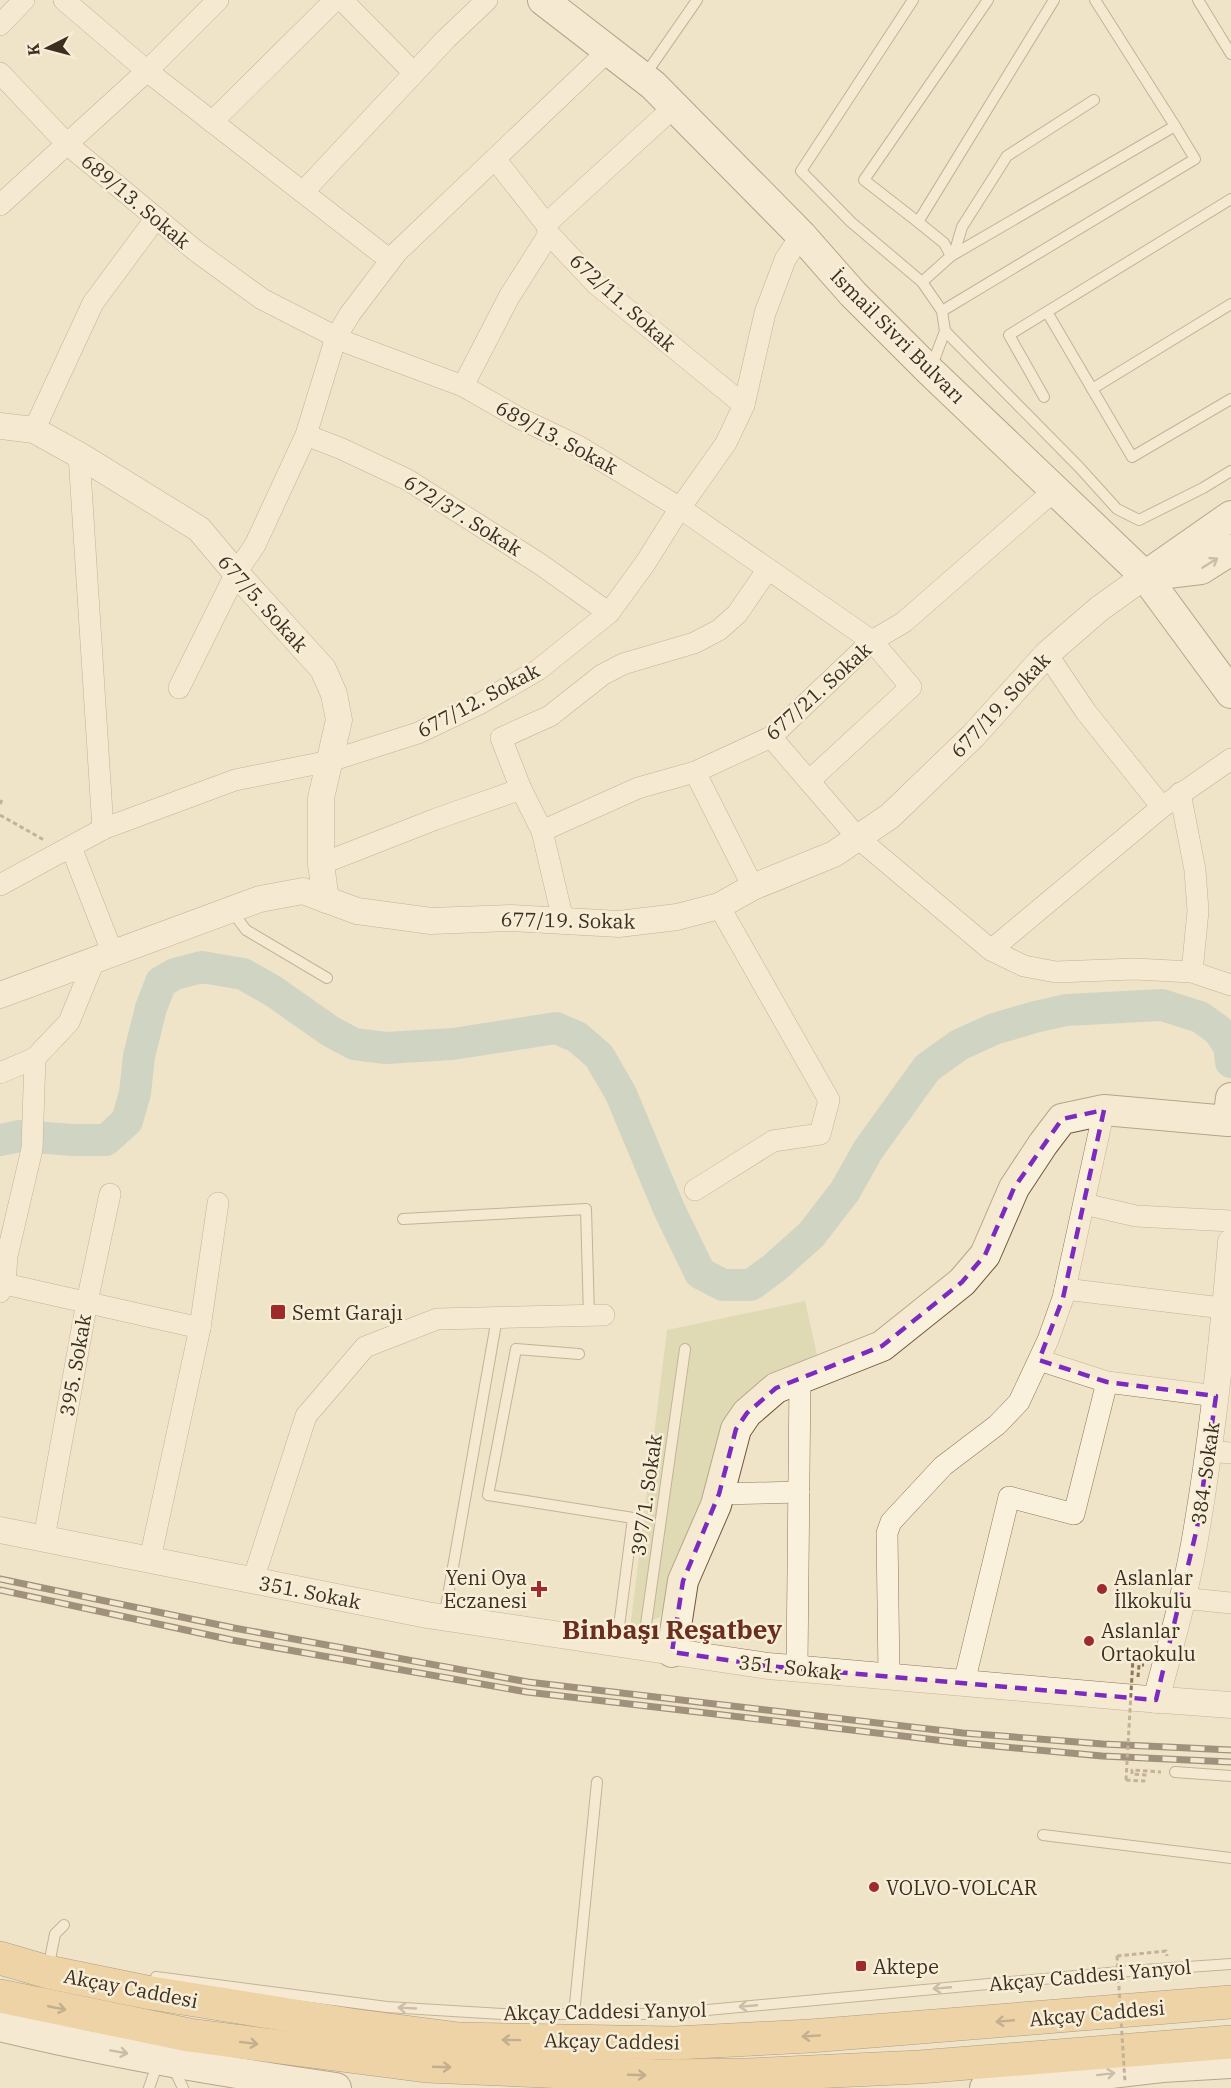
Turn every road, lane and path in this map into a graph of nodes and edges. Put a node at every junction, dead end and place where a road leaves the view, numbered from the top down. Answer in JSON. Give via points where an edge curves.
{"nodes":[{"id":1,"x":24,"y":0,"type":"edge"},
{"id":2,"x":218,"y":0,"type":"edge"},
{"id":3,"x":335,"y":0,"type":"edge"},
{"id":4,"x":342,"y":0,"type":"edge"},
{"id":5,"x":487,"y":0,"type":"edge"},
{"id":6,"x":543,"y":0,"type":"edge"},
{"id":7,"x":697,"y":0,"type":"edge"},
{"id":8,"x":913,"y":0,"type":"edge"},
{"id":9,"x":988,"y":0,"type":"edge"},
{"id":10,"x":1054,"y":0,"type":"edge"},
{"id":11,"x":1095,"y":0,"type":"edge"},
{"id":12,"x":1198,"y":0,"type":"edge"},
{"id":13,"x":69,"y":1,"type":"edge"},
{"id":14,"x":0,"y":25,"type":"edge"},
{"id":15,"x":608,"y":51,"type":"junction"},
{"id":16,"x":1231,"y":54,"type":"edge"},
{"id":17,"x":147,"y":71,"type":"junction"},
{"id":18,"x":0,"y":73,"type":"edge"},
{"id":19,"x":414,"y":73,"type":"junction"},
{"id":20,"x":644,"y":78,"type":"junction"},
{"id":21,"x":1094,"y":100,"type":"dead end"},
{"id":22,"x":674,"y":107,"type":"junction"},
{"id":23,"x":212,"y":122,"type":"junction"},
{"id":24,"x":1175,"y":126,"type":"junction"},
{"id":25,"x":67,"y":144,"type":"junction"},
{"id":26,"x":495,"y":159,"type":"junction"},
{"id":27,"x":303,"y":192,"type":"junction"},
{"id":28,"x":1231,"y":199,"type":"edge"},
{"id":29,"x":0,"y":205,"type":"edge"},
{"id":30,"x":156,"y":218,"type":"junction"},
{"id":31,"x":918,"y":222,"type":"junction"},
{"id":32,"x":548,"y":229,"type":"junction"},
{"id":33,"x":801,"y":235,"type":"junction"},
{"id":34,"x":952,"y":255,"type":"junction"},
{"id":35,"x":390,"y":260,"type":"junction"},
{"id":36,"x":922,"y":282,"type":"junction"},
{"id":37,"x":1231,"y":304,"type":"edge"},
{"id":38,"x":942,"y":311,"type":"junction"},
{"id":39,"x":1047,"y":312,"type":"junction"},
{"id":40,"x":945,"y":331,"type":"junction"},
{"id":41,"x":336,"y":337,"type":"junction"},
{"id":42,"x":930,"y":371,"type":"junction"},
{"id":43,"x":463,"y":386,"type":"junction"},
{"id":44,"x":1092,"y":389,"type":"junction"},
{"id":45,"x":1044,"y":397,"type":"dead end"},
{"id":46,"x":1231,"y":399,"type":"edge"},
{"id":47,"x":744,"y":405,"type":"junction"},
{"id":48,"x":0,"y":426,"type":"edge"},
{"id":49,"x":34,"y":430,"type":"junction"},
{"id":50,"x":306,"y":435,"type":"junction"},
{"id":51,"x":79,"y":454,"type":"junction"},
{"id":52,"x":1231,"y":471,"type":"edge"},
{"id":53,"x":1056,"y":489,"type":"junction"},
{"id":54,"x":680,"y":508,"type":"junction"},
{"id":55,"x":1231,"y":516,"type":"edge"},
{"id":56,"x":1231,"y":550,"type":"edge"},
{"id":57,"x":768,"y":569,"type":"junction"},
{"id":58,"x":236,"y":573,"type":"junction"},
{"id":59,"x":1145,"y":576,"type":"junction"},
{"id":60,"x":609,"y":613,"type":"junction"},
{"id":61,"x":872,"y":641,"type":"junction"},
{"id":62,"x":1047,"y":654,"type":"junction"},
{"id":63,"x":179,"y":688,"type":"dead end"},
{"id":64,"x":1231,"y":693,"type":"edge"},
{"id":65,"x":771,"y":737,"type":"junction"},
{"id":66,"x":1231,"y":759,"type":"edge"},
{"id":67,"x":330,"y":761,"type":"junction"},
{"id":68,"x":695,"y":772,"type":"junction"},
{"id":69,"x":809,"y":781,"type":"junction"},
{"id":70,"x":521,"y":789,"type":"junction"},
{"id":71,"x":1180,"y":793,"type":"junction"},
{"id":72,"x":1162,"y":807,"type":"junction"},
{"id":73,"x":0,"y":815,"type":"edge"},
{"id":74,"x":103,"y":829,"type":"junction"},
{"id":75,"x":542,"y":831,"type":"junction"},
{"id":76,"x":858,"y":838,"type":"junction"},
{"id":77,"x":68,"y":848,"type":"junction"},
{"id":78,"x":321,"y":864,"type":"junction"},
{"id":79,"x":0,"y":885,"type":"edge"},
{"id":80,"x":753,"y":887,"type":"junction"},
{"id":81,"x":326,"y":900,"type":"junction"},
{"id":82,"x":719,"y":906,"type":"junction"},
{"id":83,"x":231,"y":910,"type":"junction"},
{"id":84,"x":563,"y":920,"type":"junction"},
{"id":85,"x":991,"y":950,"type":"junction"},
{"id":86,"x":104,"y":958,"type":"junction"},
{"id":87,"x":1192,"y":972,"type":"junction"},
{"id":88,"x":327,"y":978,"type":"dead end"},
{"id":89,"x":1231,"y":985,"type":"edge"},
{"id":90,"x":0,"y":995,"type":"edge"},
{"id":91,"x":35,"y":1058,"type":"junction"},
{"id":92,"x":0,"y":1073,"type":"edge"},
{"id":93,"x":1104,"y":1110,"type":"junction"},
{"id":94,"x":1230,"y":1110,"type":"edge"},
{"id":95,"x":695,"y":1190,"type":"dead end"},
{"id":96,"x":110,"y":1194,"type":"dead end"},
{"id":97,"x":218,"y":1203,"type":"dead end"},
{"id":98,"x":1084,"y":1204,"type":"junction"},
{"id":99,"x":403,"y":1219,"type":"dead end"},
{"id":100,"x":1231,"y":1221,"type":"edge"},
{"id":101,"x":1231,"y":1242,"type":"edge"},
{"id":102,"x":2,"y":1288,"type":"edge"},
{"id":103,"x":1065,"y":1289,"type":"junction"},
{"id":104,"x":87,"y":1302,"type":"junction"},
{"id":105,"x":1228,"y":1309,"type":"edge"},
{"id":106,"x":596,"y":1315,"type":"joint"},
{"id":107,"x":496,"y":1318,"type":"junction"},
{"id":108,"x":200,"y":1328,"type":"junction"},
{"id":109,"x":686,"y":1349,"type":"dead end"},
{"id":110,"x":579,"y":1354,"type":"dead end"},
{"id":111,"x":1039,"y":1360,"type":"junction"},
{"id":112,"x":800,"y":1378,"type":"junction"},
{"id":113,"x":1107,"y":1382,"type":"junction"},
{"id":114,"x":1221,"y":1389,"type":"edge"},
{"id":115,"x":1220,"y":1452,"type":"edge"},
{"id":116,"x":799,"y":1492,"type":"junction"},
{"id":117,"x":719,"y":1494,"type":"junction"},
{"id":118,"x":0,"y":1530,"type":"edge"},
{"id":119,"x":44,"y":1538,"type":"junction"},
{"id":120,"x":150,"y":1559,"type":"junction"},
{"id":121,"x":253,"y":1580,"type":"junction"},
{"id":122,"x":1182,"y":1598,"type":"junction"},
{"id":123,"x":1231,"y":1603,"type":"edge"},
{"id":124,"x":444,"y":1618,"type":"junction"},
{"id":125,"x":617,"y":1642,"type":"junction"},
{"id":126,"x":643,"y":1646,"type":"junction"},
{"id":127,"x":672,"y":1652,"type":"junction"},
{"id":128,"x":1133,"y":1658,"type":"dead end"},
{"id":129,"x":798,"y":1668,"type":"junction"},
{"id":130,"x":889,"y":1676,"type":"junction"},
{"id":131,"x":964,"y":1683,"type":"junction"},
{"id":132,"x":1156,"y":1700,"type":"junction"},
{"id":133,"x":1231,"y":1705,"type":"edge"},
{"id":134,"x":1175,"y":1772,"type":"joint"},
{"id":135,"x":1231,"y":1776,"type":"edge"},
{"id":136,"x":597,"y":1782,"type":"dead end"},
{"id":137,"x":1043,"y":1835,"type":"dead end"},
{"id":138,"x":1231,"y":1858,"type":"edge"},
{"id":139,"x":64,"y":1925,"type":"dead end"},
{"id":140,"x":1151,"y":1953,"type":"dead end"},
{"id":141,"x":0,"y":1958,"type":"edge"},
{"id":142,"x":1231,"y":1964,"type":"edge"},
{"id":143,"x":48,"y":1972,"type":"junction"},
{"id":144,"x":88,"y":1980,"type":"junction"},
{"id":145,"x":0,"y":1996,"type":"edge"},
{"id":146,"x":1231,"y":2002,"type":"edge"},
{"id":147,"x":574,"y":2014,"type":"junction"},
{"id":148,"x":0,"y":2026,"type":"edge"},
{"id":149,"x":1231,"y":2042,"type":"edge"},
{"id":150,"x":165,"y":2060,"type":"junction"},
{"id":151,"x":1231,"y":2063,"type":"edge"},
{"id":152,"x":1125,"y":2082,"type":"dead end"},
{"id":153,"x":1071,"y":2083,"type":"edge"},
{"id":154,"x":149,"y":2088,"type":"edge"},
{"id":155,"x":183,"y":2088,"type":"edge"},
{"id":156,"x":336,"y":2088,"type":"edge"},
{"id":157,"x":985,"y":2088,"type":"edge"}],
"edges":[{"from":1,"to":14,"type":"street"},
{"from":2,"to":17,"type":"street"},
{"from":3,"to":23,"type":"street"},
{"from":4,"to":19,"type":"street"},
{"from":5,"to":19,"type":"street"},
{"from":6,"to":15,"type":"main road","name":"İsmail Sivri Bulvarı"},
{"from":7,"to":20,"type":"lane"},
{"from":8,"to":36,"type":"lane","via":[[801,171],[851,222]]},
{"from":9,"to":31,"type":"lane","via":[[864,180]]},
{"from":10,"to":31,"type":"lane"},
{"from":11,"to":24,"type":"lane"},
{"from":12,"to":16,"type":"lane"},
{"from":13,"to":17,"type":"street"},
{"from":15,"to":20,"type":"main road","name":"İsmail Sivri Bulvarı"},
{"from":15,"to":26,"type":"street"},
{"from":17,"to":23,"type":"street"},
{"from":17,"to":25,"type":"street"},
{"from":18,"to":25,"type":"street","name":"689/13. Sokak"},
{"from":19,"to":27,"type":"street"},
{"from":20,"to":22,"type":"main road","name":"İsmail Sivri Bulvarı"},
{"from":21,"to":34,"type":"lane","via":[[1007,156],[962,227]]},
{"from":22,"to":32,"type":"street"},
{"from":22,"to":33,"type":"main road","name":"İsmail Sivri Bulvarı"},
{"from":23,"to":27,"type":"street"},
{"from":24,"to":34,"type":"lane"},
{"from":24,"to":38,"type":"lane","via":[[1195,159]]},
{"from":25,"to":29,"type":"street"},
{"from":25,"to":30,"type":"street","name":"689/13. Sokak"},
{"from":26,"to":32,"type":"street","name":"672/11. Sokak"},
{"from":26,"to":35,"type":"street"},
{"from":27,"to":35,"type":"street"},
{"from":28,"to":39,"type":"lane"},
{"from":30,"to":41,"type":"street","name":"689/13. Sokak","via":[[262,299]]},
{"from":30,"to":49,"type":"street","via":[[93,303]]},
{"from":31,"to":34,"type":"lane","via":[[944,243]]},
{"from":32,"to":43,"type":"street"},
{"from":32,"to":47,"type":"street","name":"672/11. Sokak","via":[[596,284]]},
{"from":33,"to":42,"type":"main road","name":"İsmail Sivri Bulvarı"},
{"from":33,"to":47,"type":"street","name":"677/12. Sokak","via":[[785,260],[765,313]]},
{"from":34,"to":36,"type":"lane"},
{"from":35,"to":41,"type":"street"},
{"from":36,"to":38,"type":"lane"},
{"from":37,"to":44,"type":"lane"},
{"from":38,"to":40,"type":"lane"},
{"from":39,"to":44,"type":"lane"},
{"from":39,"to":45,"type":"lane","via":[[1010,335]]},
{"from":40,"to":42,"type":"lane"},
{"from":40,"to":52,"type":"lane","via":[[1117,509],[1139,520]]},
{"from":41,"to":43,"type":"street","name":"689/13. Sokak"},
{"from":41,"to":50,"type":"street"},
{"from":42,"to":53,"type":"main road","name":"İsmail Sivri Bulvarı"},
{"from":43,"to":54,"type":"street","name":"689/13. Sokak","via":[[578,446]]},
{"from":44,"to":46,"type":"lane","via":[[1132,457]]},
{"from":47,"to":54,"type":"street","name":"677/12. Sokak","via":[[726,443]]},
{"from":48,"to":49,"type":"street","name":"677/5. Sokak"},
{"from":49,"to":51,"type":"street","name":"677/5. Sokak"},
{"from":50,"to":58,"type":"street","via":[[255,545]]},
{"from":50,"to":60,"type":"street","name":"672/37. Sokak","via":[[408,480]]},
{"from":51,"to":58,"type":"street","name":"677/5. Sokak","via":[[199,529]]},
{"from":51,"to":74,"type":"street"},
{"from":53,"to":59,"type":"main road","name":"İsmail Sivri Bulvarı"},
{"from":53,"to":61,"type":"street","name":"677/21. Sokak","via":[[904,622]]},
{"from":54,"to":57,"type":"street","name":"689/13. Sokak"},
{"from":54,"to":60,"type":"street","name":"677/12. Sokak"},
{"from":55,"to":59,"type":"main road","name":"677/19. Sokak"},
{"from":59,"to":56,"type":"main road","name":"677/19. Sokak","one_way":true,"via":[[1201,569]]},
{"from":57,"to":61,"type":"street","name":"689/13. Sokak"},
{"from":57,"to":70,"type":"street","via":[[737,614],[719,630],[694,643],[623,664],[602,675],[550,716],[501,738]]},
{"from":58,"to":63,"type":"street"},
{"from":58,"to":67,"type":"street","name":"677/5. Sokak","via":[[322,669],[334,694],[339,720]]},
{"from":59,"to":62,"type":"street","name":"677/19. Sokak"},
{"from":59,"to":64,"type":"main road","name":"İsmail Sivri Bulvarı"},
{"from":60,"to":67,"type":"street","name":"677/12. Sokak","via":[[538,670],[481,703],[418,733]]},
{"from":61,"to":65,"type":"street","name":"677/21. Sokak"},
{"from":61,"to":69,"type":"street","name":"689/13. Sokak","via":[[911,687]]},
{"from":62,"to":72,"type":"street","via":[[1086,712]]},
{"from":62,"to":76,"type":"street","name":"677/19. Sokak","via":[[973,736],[890,816]]},
{"from":65,"to":68,"type":"street","name":"677/21. Sokak"},
{"from":65,"to":69,"type":"street"},
{"from":66,"to":71,"type":"street"},
{"from":67,"to":74,"type":"street","name":"677/12. Sokak","via":[[235,780]]},
{"from":67,"to":78,"type":"street","name":"677/5. Sokak","via":[[321,798]]},
{"from":68,"to":75,"type":"street","name":"677/21. Sokak","via":[[638,788]]},
{"from":68,"to":80,"type":"street"},
{"from":69,"to":76,"type":"street"},
{"from":70,"to":75,"type":"street"},
{"from":70,"to":78,"type":"street"},
{"from":71,"to":72,"type":"street"},
{"from":71,"to":87,"type":"street","via":[[1195,870],[1198,911]]},
{"from":72,"to":85,"type":"street"},
{"from":73,"to":77,"type":"path"},
{"from":74,"to":77,"type":"street","name":"677/12. Sokak"},
{"from":75,"to":84,"type":"street"},
{"from":76,"to":80,"type":"street","name":"677/19. Sokak","via":[[834,855]]},
{"from":76,"to":85,"type":"street"},
{"from":77,"to":79,"type":"street","name":"677/12. Sokak"},
{"from":77,"to":86,"type":"street"},
{"from":78,"to":81,"type":"street","name":"677/5. Sokak"},
{"from":80,"to":82,"type":"street","name":"677/19. Sokak"},
{"from":81,"to":83,"type":"street","name":"677/19. Sokak","via":[[303,891],[260,899]]},
{"from":81,"to":84,"type":"street","name":"677/19. Sokak","via":[[357,911],[431,921]]},
{"from":82,"to":84,"type":"street","name":"677/19. Sokak","via":[[677,917],[619,924]]},
{"from":82,"to":95,"type":"street","via":[[829,1100],[819,1134],[773,1141]]},
{"from":83,"to":86,"type":"street","name":"677/19. Sokak"},
{"from":83,"to":88,"type":"lane","via":[[246,930]]},
{"from":85,"to":87,"type":"street","via":[[1024,966],[1056,972]]},
{"from":86,"to":90,"type":"street","name":"677/19. Sokak"},
{"from":86,"to":91,"type":"street","via":[[69,1022]]},
{"from":87,"to":89,"type":"street"},
{"from":91,"to":92,"type":"street"},
{"from":91,"to":102,"type":"street","via":[[32,1149]]},
{"from":93,"to":94,"type":"main road"},
{"from":93,"to":98,"type":"street"},
{"from":93,"to":112,"type":"main road","via":[[1062,1119],[1014,1188],[985,1255],[962,1282],[882,1346]]},
{"from":96,"to":104,"type":"street","name":"395. Sokak"},
{"from":97,"to":108,"type":"street"},
{"from":98,"to":100,"type":"street","via":[[1136,1216]]},
{"from":98,"to":103,"type":"street"},
{"from":99,"to":106,"type":"lane","via":[[586,1209]]},
{"from":101,"to":105,"type":"street","name":"384. Sokak"},
{"from":102,"to":104,"type":"street"},
{"from":103,"to":105,"type":"street"},
{"from":103,"to":111,"type":"street"},
{"from":104,"to":108,"type":"street"},
{"from":104,"to":119,"type":"street","name":"395. Sokak"},
{"from":105,"to":114,"type":"street","name":"384. Sokak"},
{"from":106,"to":107,"type":"street"},
{"from":107,"to":121,"type":"street","via":[[437,1319],[365,1347],[306,1416]]},
{"from":107,"to":124,"type":"lane"},
{"from":108,"to":120,"type":"street"},
{"from":109,"to":126,"type":"lane","name":"397/1. Sokak"},
{"from":110,"to":125,"type":"lane","via":[[516,1349],[488,1495],[633,1518]]},
{"from":111,"to":113,"type":"street"},
{"from":111,"to":130,"type":"street","via":[[1019,1402],[997,1425],[943,1466],[891,1522],[887,1533]]},
{"from":112,"to":116,"type":"street"},
{"from":112,"to":117,"type":"main road","via":[[776,1388],[747,1413],[736,1429]]},
{"from":113,"to":114,"type":"street"},
{"from":113,"to":131,"type":"street","via":[[1074,1514],[1009,1497]]},
{"from":114,"to":115,"type":"street","name":"384. Sokak"},
{"from":115,"to":122,"type":"street","name":"384. Sokak","via":[[1197,1528]]},
{"from":116,"to":117,"type":"street"},
{"from":116,"to":129,"type":"street"},
{"from":117,"to":127,"type":"main road","via":[[683,1581]]},
{"from":118,"to":119,"type":"street","name":"351. Sokak"},
{"from":119,"to":120,"type":"street","name":"351. Sokak"},
{"from":120,"to":121,"type":"street","name":"351. Sokak"},
{"from":121,"to":124,"type":"street","name":"351. Sokak"},
{"from":122,"to":123,"type":"street"},
{"from":122,"to":132,"type":"street","name":"384. Sokak"},
{"from":124,"to":125,"type":"street","name":"351. Sokak"},
{"from":125,"to":126,"type":"street","name":"351. Sokak"},
{"from":126,"to":127,"type":"street","name":"351. Sokak"},
{"from":127,"to":129,"type":"street","name":"351. Sokak"},
{"from":128,"to":134,"type":"path","bridge":true,"via":[[1126,1780],[1144,1781],[1145,1775],[1132,1774],[1132,1770]]},
{"from":129,"to":130,"type":"street","name":"351. Sokak"},
{"from":130,"to":131,"type":"street","name":"351. Sokak"},
{"from":131,"to":132,"type":"street","name":"351. Sokak"},
{"from":132,"to":133,"type":"street","name":"351. Sokak"},
{"from":134,"to":135,"type":"lane"},
{"from":136,"to":147,"type":"lane"},
{"from":137,"to":138,"type":"lane"},
{"from":139,"to":143,"type":"lane","via":[[55,1934]]},
{"from":140,"to":152,"type":"path","bridge":true,"via":[[1117,1956]]},
{"from":141,"to":143,"type":"highway","name":"Akçay Caddesi"},
{"from":142,"to":147,"type":"lane","name":"Akçay Caddesi Yanyol","one_way":true,"via":[[664,2014]]},
{"from":143,"to":144,"type":"highway","name":"Akçay Caddesi"},
{"from":146,"to":144,"type":"highway","name":"Akçay Caddesi","one_way":true,"via":[[810,2036],[663,2043],[459,2039],[246,2009]]},
{"from":147,"to":144,"type":"lane","name":"Akçay Caddesi Yanyol","one_way":true,"via":[[387,2007],[135,1976]]},
{"from":145,"to":149,"type":"highway","name":"Akçay Caddesi","one_way":true,"via":[[189,2035],[426,2066],[660,2076],[919,2067]]},
{"from":148,"to":150,"type":"main road","one_way":true},
{"from":150,"to":154,"type":"lane"},
{"from":150,"to":155,"type":"lane"},
{"from":150,"to":156,"type":"main road"},
{"from":153,"to":151,"type":"main road","one_way":true,"via":[[1162,2067]]},
{"from":153,"to":157,"type":"main road"}]}
